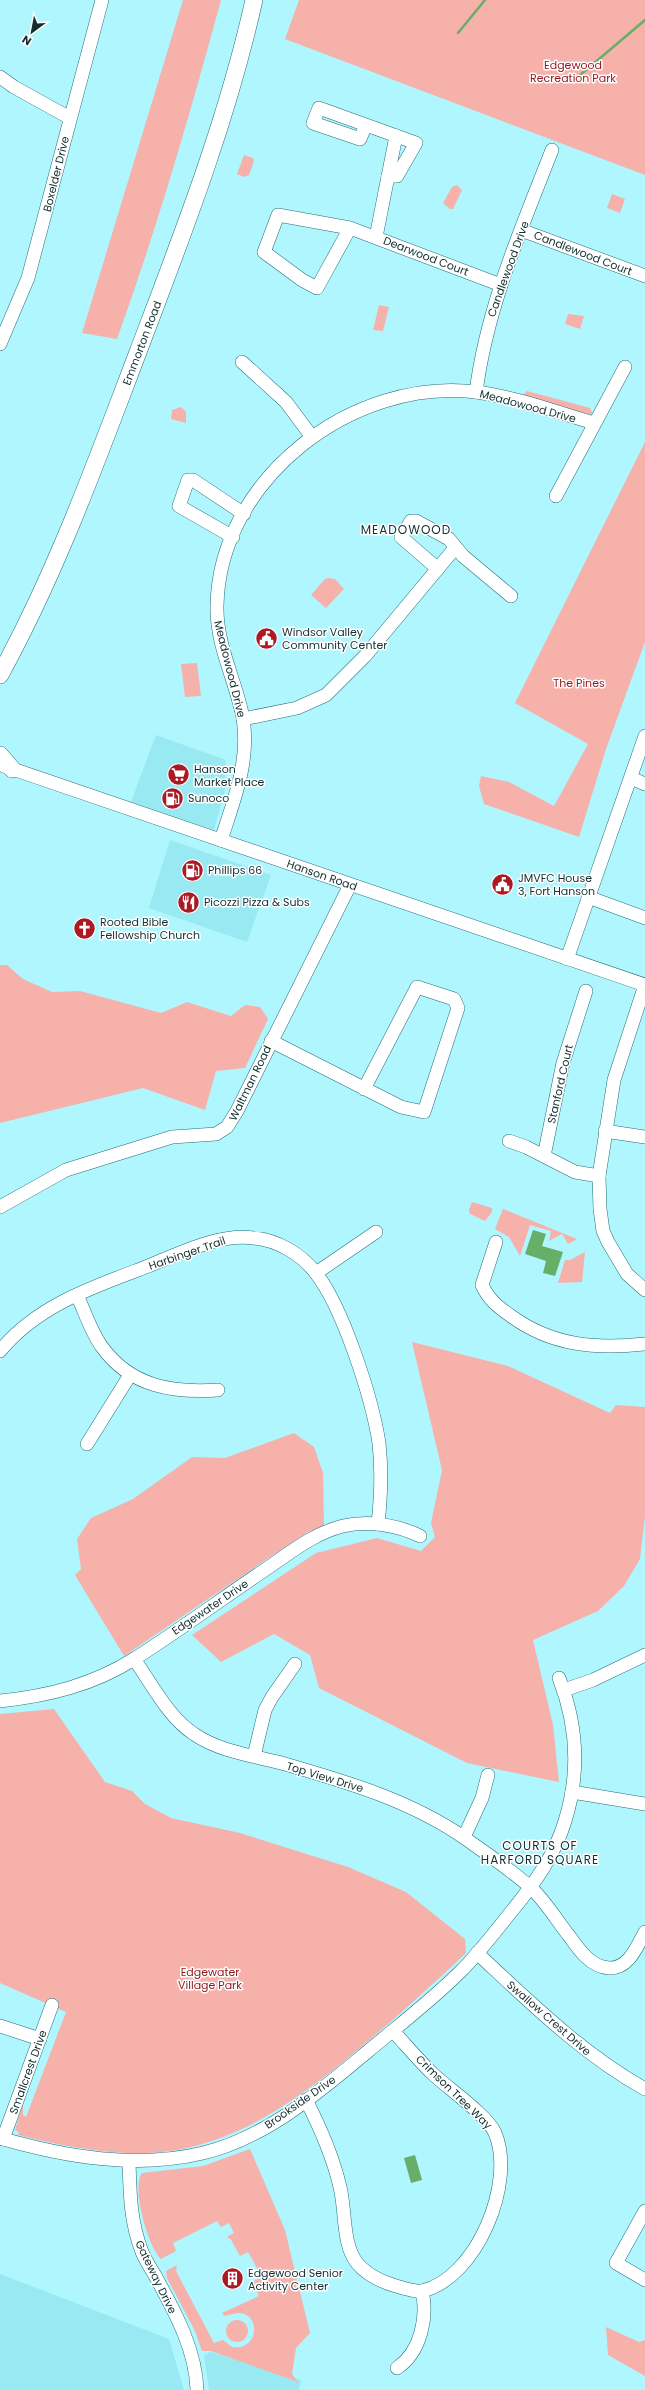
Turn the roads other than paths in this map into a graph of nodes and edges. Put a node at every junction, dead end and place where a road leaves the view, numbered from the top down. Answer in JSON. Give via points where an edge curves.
{"nodes":[{"id":1,"x":102,"y":0,"type":"edge"},
{"id":2,"x":254,"y":0,"type":"edge"},
{"id":3,"x":0,"y":76,"type":"edge"},
{"id":4,"x":70,"y":118,"type":"junction"},
{"id":5,"x":366,"y":125,"type":"dead end"},
{"id":6,"x":396,"y":136,"type":"junction"},
{"id":7,"x":552,"y":150,"type":"dead end"},
{"id":8,"x":388,"y":176,"type":"junction"},
{"id":9,"x":350,"y":228,"type":"junction"},
{"id":10,"x":521,"y":230,"type":"junction"},
{"id":11,"x":376,"y":237,"type":"junction"},
{"id":12,"x":645,"y":276,"type":"edge"},
{"id":13,"x":501,"y":285,"type":"junction"},
{"id":14,"x":0,"y":344,"type":"edge"},
{"id":15,"x":242,"y":362,"type":"dead end"},
{"id":16,"x":625,"y":367,"type":"dead end"},
{"id":17,"x":476,"y":392,"type":"junction"},
{"id":18,"x":594,"y":423,"type":"junction"},
{"id":19,"x":312,"y":437,"type":"junction"},
{"id":20,"x":556,"y":496,"type":"dead end"},
{"id":21,"x":244,"y":514,"type":"junction"},
{"id":22,"x":233,"y":537,"type":"junction"},
{"id":23,"x":455,"y":548,"type":"junction"},
{"id":24,"x":438,"y":569,"type":"junction"},
{"id":25,"x":511,"y":596,"type":"dead end"},
{"id":26,"x":0,"y":675,"type":"edge"},
{"id":27,"x":243,"y":719,"type":"junction"},
{"id":28,"x":645,"y":736,"type":"edge"},
{"id":29,"x":0,"y":755,"type":"edge"},
{"id":30,"x":4,"y":767,"type":"edge"},
{"id":31,"x":631,"y":778,"type":"junction"},
{"id":32,"x":645,"y":784,"type":"edge"},
{"id":33,"x":221,"y":840,"type":"junction"},
{"id":34,"x":350,"y":885,"type":"junction"},
{"id":35,"x":588,"y":897,"type":"junction"},
{"id":36,"x":644,"y":917,"type":"edge"},
{"id":37,"x":567,"y":959,"type":"junction"},
{"id":38,"x":645,"y":985,"type":"edge"},
{"id":39,"x":586,"y":991,"type":"dead end"},
{"id":40,"x":271,"y":1041,"type":"junction"},
{"id":41,"x":364,"y":1089,"type":"junction"},
{"id":42,"x":605,"y":1131,"type":"junction"},
{"id":43,"x":645,"y":1137,"type":"edge"},
{"id":44,"x":509,"y":1141,"type":"dead end"},
{"id":45,"x":544,"y":1156,"type":"junction"},
{"id":46,"x":599,"y":1176,"type":"junction"},
{"id":47,"x":0,"y":1207,"type":"edge"},
{"id":48,"x":376,"y":1232,"type":"dead end"},
{"id":49,"x":496,"y":1242,"type":"dead end"},
{"id":50,"x":316,"y":1273,"type":"junction"},
{"id":51,"x":645,"y":1290,"type":"edge"},
{"id":52,"x":77,"y":1294,"type":"junction"},
{"id":53,"x":645,"y":1344,"type":"edge"},
{"id":54,"x":0,"y":1351,"type":"edge"},
{"id":55,"x":130,"y":1375,"type":"junction"},
{"id":56,"x":218,"y":1390,"type":"dead end"},
{"id":57,"x":87,"y":1444,"type":"dead end"},
{"id":58,"x":378,"y":1524,"type":"junction"},
{"id":59,"x":420,"y":1536,"type":"dead end"},
{"id":60,"x":645,"y":1655,"type":"edge"},
{"id":61,"x":134,"y":1659,"type":"junction"},
{"id":62,"x":295,"y":1664,"type":"dead end"},
{"id":63,"x":0,"y":1701,"type":"edge"},
{"id":64,"x":254,"y":1756,"type":"junction"},
{"id":65,"x":488,"y":1775,"type":"dead end"},
{"id":66,"x":572,"y":1792,"type":"junction"},
{"id":67,"x":645,"y":1804,"type":"edge"},
{"id":68,"x":464,"y":1838,"type":"junction"},
{"id":69,"x":531,"y":1888,"type":"junction"},
{"id":70,"x":645,"y":1932,"type":"edge"},
{"id":71,"x":477,"y":1953,"type":"junction"},
{"id":72,"x":52,"y":2005,"type":"dead end"},
{"id":73,"x":0,"y":2026,"type":"edge"},
{"id":74,"x":393,"y":2031,"type":"junction"},
{"id":75,"x":40,"y":2040,"type":"junction"},
{"id":76,"x":645,"y":2089,"type":"edge"},
{"id":77,"x":306,"y":2100,"type":"junction"},
{"id":78,"x":1,"y":2139,"type":"edge"},
{"id":79,"x":129,"y":2161,"type":"junction"},
{"id":80,"x":645,"y":2210,"type":"edge"},
{"id":81,"x":645,"y":2280,"type":"edge"},
{"id":82,"x":422,"y":2291,"type":"junction"},
{"id":83,"x":397,"y":2368,"type":"dead end"},
{"id":84,"x":197,"y":2390,"type":"edge"}],
"edges":[{"from":1,"to":4,"type":"street","name":"Boxelder Drive"},
{"from":2,"to":26,"type":"main road","name":"Emmorton Road","via":[[226,108],[191,214],[74,520],[41,598]]},
{"from":3,"to":4,"type":"street","via":[[14,87]]},
{"from":4,"to":14,"type":"street","name":"Boxelder Drive","via":[[28,278]]},
{"from":5,"to":6,"type":"street"},
{"from":6,"to":8,"type":"street"},
{"from":6,"to":8,"type":"street","via":[[416,143],[397,176]]},
{"from":7,"to":10,"type":"street","name":"Candlewood Drive"},
{"from":8,"to":11,"type":"street"},
{"from":9,"to":9,"type":"street","name":"Dearwood Court","via":[[278,215],[264,252],[317,288]]},
{"from":9,"to":11,"type":"street","name":"Dearwood Court"},
{"from":10,"to":12,"type":"street","name":"Candlewood Court"},
{"from":10,"to":13,"type":"street","name":"Candlewood Drive"},
{"from":11,"to":13,"type":"street","name":"Dearwood Court"},
{"from":13,"to":17,"type":"street","name":"Candlewood Drive","via":[[483,348]]},
{"from":15,"to":19,"type":"street","via":[[286,402]]},
{"from":16,"to":18,"type":"street"},
{"from":17,"to":18,"type":"street","name":"Meadowood Drive"},
{"from":17,"to":19,"type":"street","name":"Meadowood Drive","via":[[439,392],[385,401],[342,419]]},
{"from":18,"to":20,"type":"street"},
{"from":19,"to":21,"type":"street","name":"Meadowood Drive","via":[[276,468]]},
{"from":21,"to":22,"type":"street","name":"Meadowood Drive"},
{"from":21,"to":22,"type":"street","via":[[193,480],[188,480],[179,506]]},
{"from":22,"to":27,"type":"street","name":"Meadowood Drive","via":[[219,582],[217,619]]},
{"from":23,"to":24,"type":"street"},
{"from":23,"to":24,"type":"street","via":[[449,539],[416,521],[412,522],[401,537]]},
{"from":23,"to":25,"type":"street"},
{"from":24,"to":27,"type":"street","via":[[365,656],[326,695],[297,708]]},
{"from":27,"to":33,"type":"street","name":"Meadowood Drive","via":[[243,768]]},
{"from":28,"to":31,"type":"street"},
{"from":29,"to":30,"type":"main road"},
{"from":30,"to":33,"type":"street","name":"Hanson Road"},
{"from":31,"to":32,"type":"street"},
{"from":31,"to":35,"type":"street"},
{"from":33,"to":34,"type":"street","name":"Hanson Road"},
{"from":34,"to":37,"type":"street","name":"Hanson Road"},
{"from":34,"to":40,"type":"street","name":"Waltman Road"},
{"from":35,"to":36,"type":"street"},
{"from":35,"to":37,"type":"street"},
{"from":37,"to":38,"type":"street","name":"Hanson Road"},
{"from":38,"to":42,"type":"street","via":[[614,1080]]},
{"from":39,"to":45,"type":"street","name":"Stanford Court","via":[[563,1063]]},
{"from":40,"to":41,"type":"street"},
{"from":40,"to":47,"type":"street","name":"Waltman Road","via":[[232,1121],[221,1132],[172,1137],[66,1170]]},
{"from":41,"to":41,"type":"street","via":[[401,1107],[424,1112],[458,1008],[454,999],[417,987]]},
{"from":42,"to":43,"type":"street"},
{"from":42,"to":46,"type":"street"},
{"from":44,"to":45,"type":"street"},
{"from":45,"to":46,"type":"street","via":[[575,1172]]},
{"from":46,"to":51,"type":"street","via":[[600,1209],[606,1236],[627,1274]]},
{"from":48,"to":50,"type":"street"},
{"from":49,"to":53,"type":"street","via":[[482,1286],[488,1298],[518,1321],[540,1335],[570,1343]]},
{"from":50,"to":52,"type":"street","name":"Harbinger Trail","via":[[301,1258],[282,1246],[254,1238],[235,1237],[209,1243]]},
{"from":50,"to":58,"type":"street","name":"Harbinger Trail","via":[[334,1304],[355,1354],[373,1418],[379,1444],[381,1479]]},
{"from":52,"to":54,"type":"street","name":"Harbinger Trail","via":[[35,1318]]},
{"from":52,"to":55,"type":"street","via":[[102,1347]]},
{"from":55,"to":56,"type":"street","via":[[165,1389]]},
{"from":55,"to":57,"type":"street"},
{"from":58,"to":59,"type":"street","name":"Edgewater Drive","via":[[408,1530]]},
{"from":58,"to":61,"type":"street","name":"Edgewater Drive","via":[[343,1526],[311,1539]]},
{"from":60,"to":66,"type":"street","via":[[593,1680],[561,1684],[575,1742]]},
{"from":61,"to":63,"type":"street","name":"Edgewater Drive","via":[[97,1679],[68,1690],[36,1698]]},
{"from":61,"to":64,"type":"street","name":"Top View Drive","via":[[172,1713],[194,1734],[228,1750]]},
{"from":62,"to":64,"type":"street","via":[[265,1710]]},
{"from":64,"to":68,"type":"street","name":"Top View Drive","via":[[341,1780],[399,1802]]},
{"from":65,"to":68,"type":"street","via":[[482,1798]]},
{"from":66,"to":67,"type":"street"},
{"from":66,"to":69,"type":"street","via":[[558,1839],[546,1866]]},
{"from":68,"to":69,"type":"street","name":"Top View Drive"},
{"from":69,"to":70,"type":"street","name":"Top View Drive","via":[[589,1961],[602,1967],[621,1966],[632,1955]]},
{"from":69,"to":71,"type":"street","name":"Brookside Drive"},
{"from":71,"to":74,"type":"street","name":"Brookside Drive","via":[[460,1972]]},
{"from":71,"to":76,"type":"street","name":"Swallow Crest Drive","via":[[578,2045]]},
{"from":72,"to":75,"type":"street","name":"Smallcrest Drive"},
{"from":73,"to":75,"type":"street"},
{"from":74,"to":77,"type":"street","name":"Brookside Drive"},
{"from":74,"to":82,"type":"street","name":"Crimson Tree Way","via":[[434,2074],[482,2117],[494,2131],[500,2145],[502,2169],[498,2193],[478,2242],[458,2270]]},
{"from":75,"to":78,"type":"street","name":"Smallcrest Drive"},
{"from":77,"to":79,"type":"street","name":"Brookside Drive","via":[[268,2126],[203,2153]]},
{"from":77,"to":82,"type":"street","via":[[317,2121],[340,2187],[351,2253],[366,2272],[387,2284]]},
{"from":78,"to":79,"type":"street","name":"Brookside Drive","via":[[81,2157]]},
{"from":79,"to":84,"type":"street","name":"Gateway Drive","via":[[131,2217],[142,2253],[169,2302],[190,2349]]},
{"from":80,"to":81,"type":"street","via":[[616,2263]]},
{"from":82,"to":83,"type":"street","via":[[425,2307],[420,2337],[410,2355]]}]}
